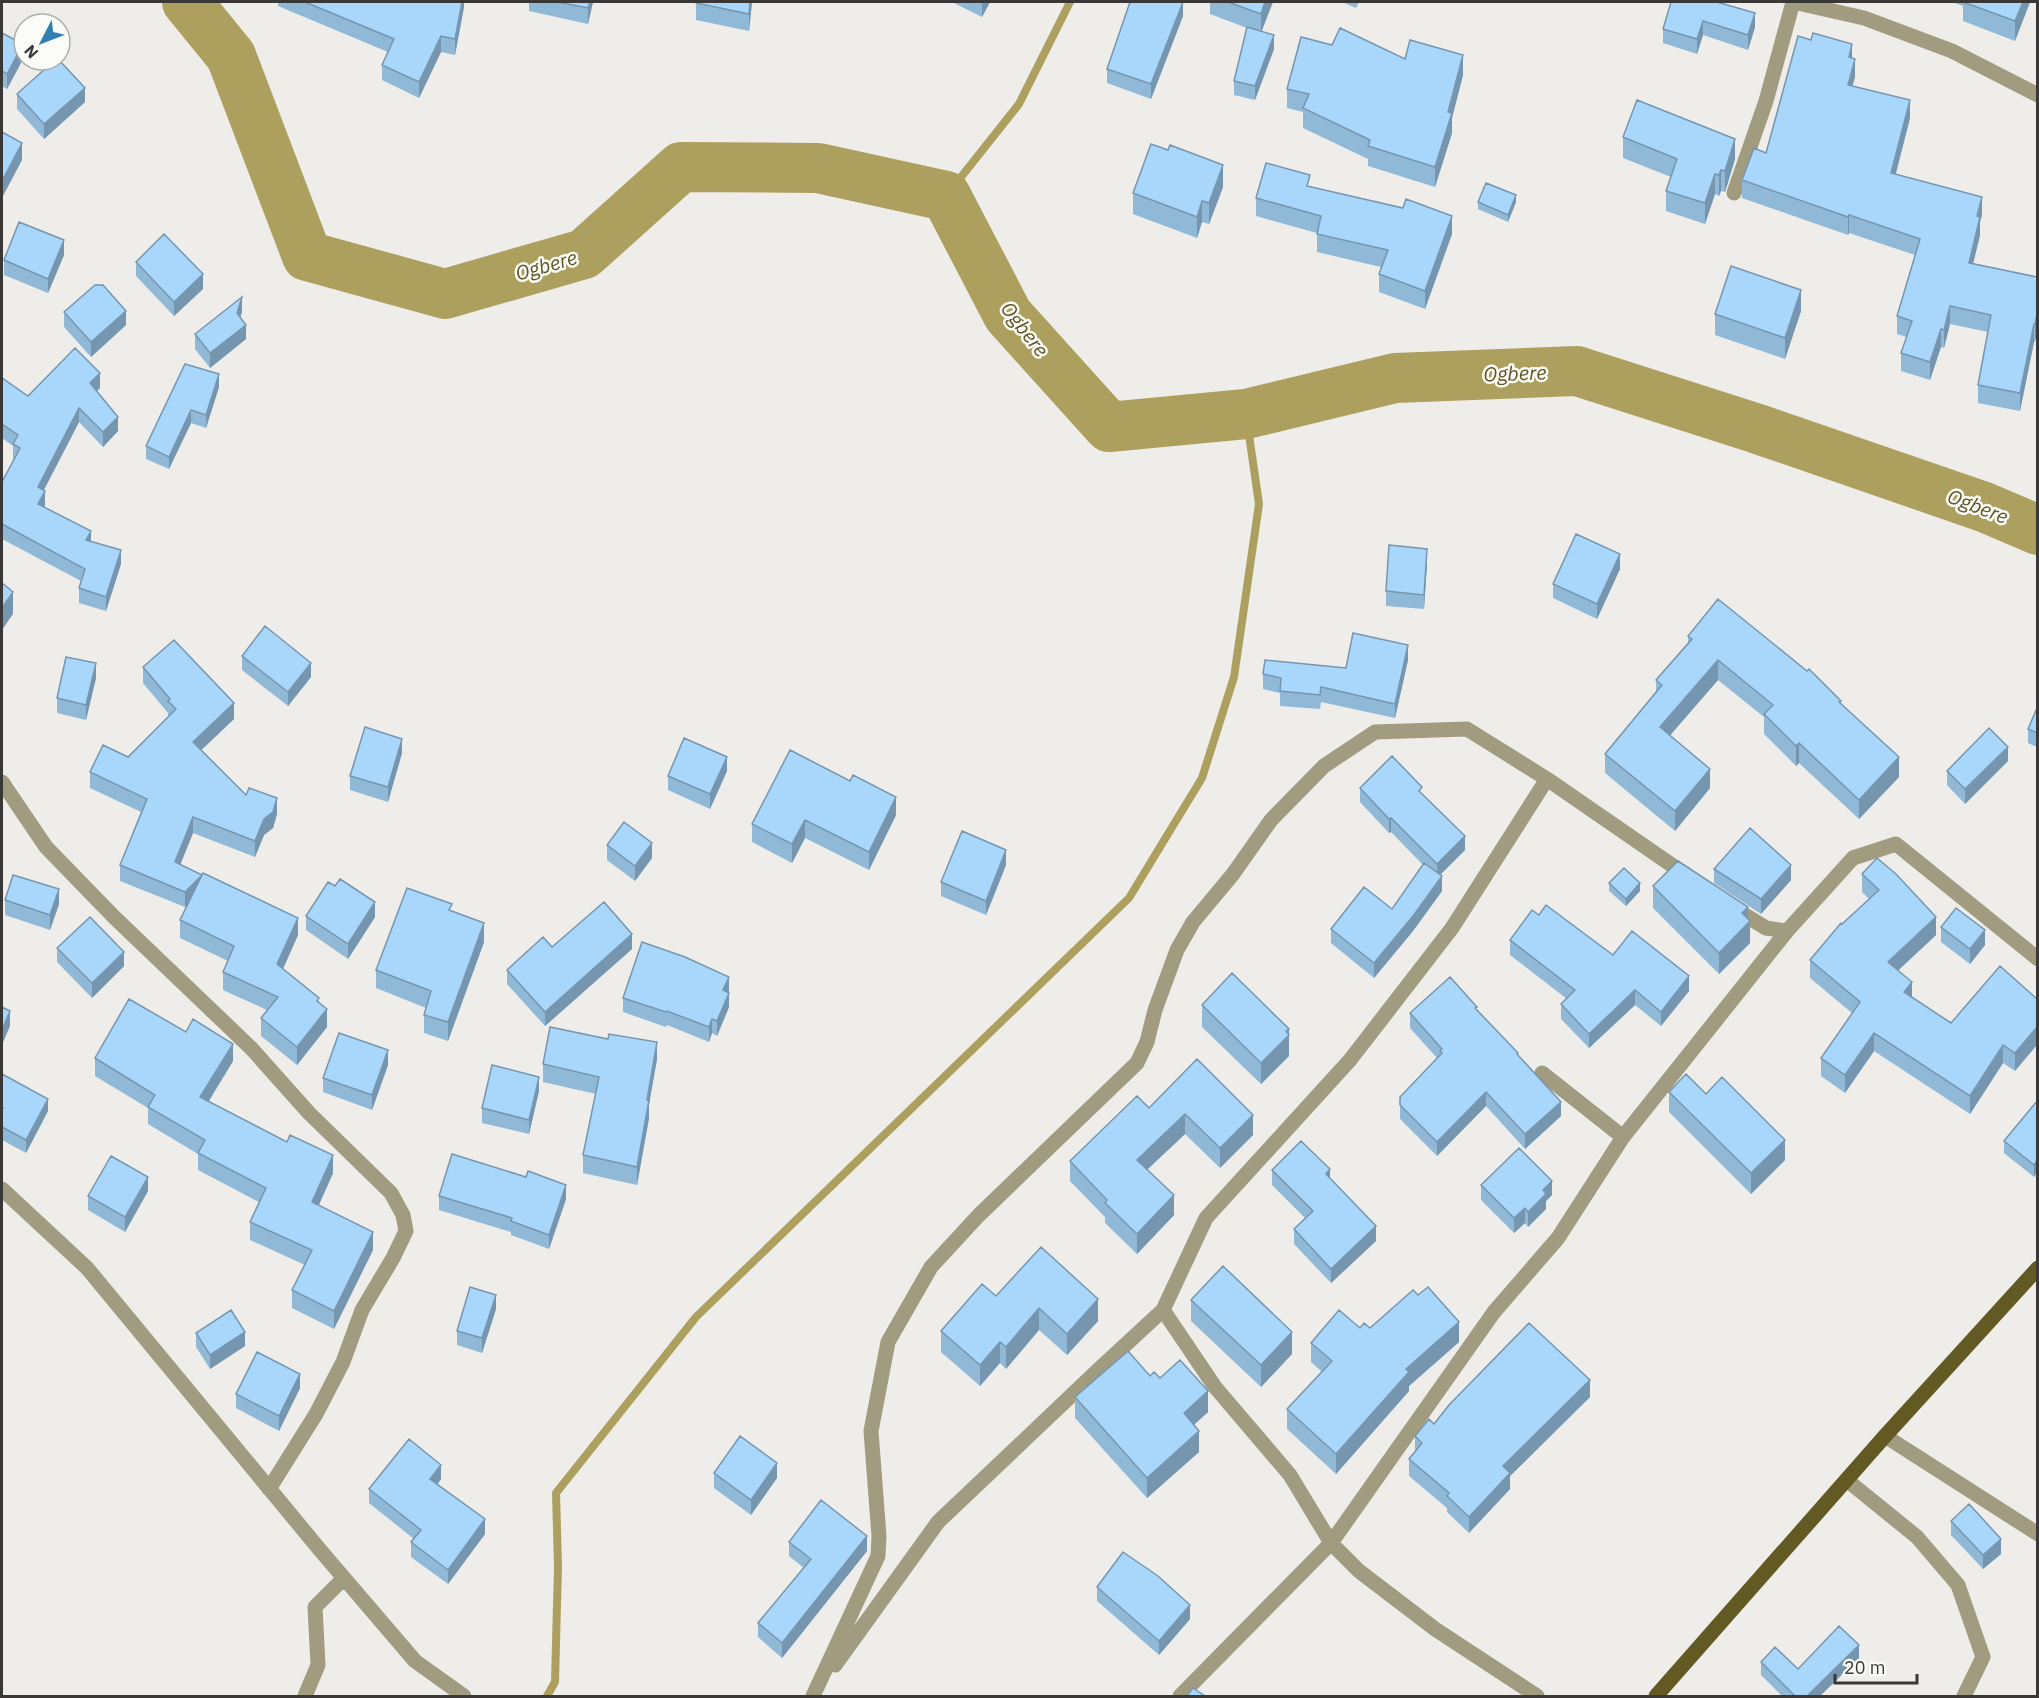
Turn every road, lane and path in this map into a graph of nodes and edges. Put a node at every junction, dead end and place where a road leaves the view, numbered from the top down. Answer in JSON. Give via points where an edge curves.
{"nodes":[{"id":1,"x":1793,"y":2,"type":"edge"},
{"id":2,"x":2037,"y":95,"type":"edge"},
{"id":3,"x":1734,"y":194,"type":"dead end"},
{"id":4,"x":1547,"y":779,"type":"junction"},
{"id":5,"x":2,"y":782,"type":"edge"},
{"id":6,"x":1697,"y":883,"type":"edge"},
{"id":7,"x":1715,"y":896,"type":"edge"},
{"id":8,"x":1787,"y":932,"type":"junction"},
{"id":9,"x":2037,"y":959,"type":"edge"},
{"id":10,"x":1542,"y":1073,"type":"dead end"},
{"id":11,"x":1623,"y":1137,"type":"junction"},
{"id":12,"x":2,"y":1189,"type":"edge"},
{"id":13,"x":2037,"y":1268,"type":"edge"},
{"id":14,"x":1163,"y":1310,"type":"junction"},
{"id":15,"x":1885,"y":1436,"type":"junction"},
{"id":16,"x":1848,"y":1481,"type":"junction"},
{"id":17,"x":269,"y":1489,"type":"junction"},
{"id":18,"x":2037,"y":1534,"type":"edge"},
{"id":19,"x":1331,"y":1543,"type":"junction"},
{"id":20,"x":344,"y":1578,"type":"junction"},
{"id":21,"x":813,"y":1695,"type":"edge"},
{"id":22,"x":305,"y":1696,"type":"edge"},
{"id":23,"x":464,"y":1696,"type":"edge"},
{"id":24,"x":1180,"y":1696,"type":"edge"},
{"id":25,"x":1537,"y":1696,"type":"edge"},
{"id":26,"x":1656,"y":1696,"type":"edge"},
{"id":27,"x":1964,"y":1696,"type":"edge"}],
"edges":[{"from":1,"to":2,"type":"street","via":[[1863,18],[1952,51]]},
{"from":1,"to":3,"type":"street","via":[[1766,101]]},
{"from":4,"to":6,"type":"street"},
{"from":4,"to":14,"type":"street","via":[[1452,928],[1350,1060],[1206,1218]]},
{"from":4,"to":21,"type":"street","via":[[1467,729],[1375,732],[1324,766],[1271,820],[1193,922],[1177,950],[1137,1063],[978,1216],[931,1267],[888,1342],[871,1431],[878,1556]]},
{"from":5,"to":17,"type":"street","via":[[46,847],[251,1048],[309,1113],[391,1193],[403,1215],[406,1231],[362,1310],[343,1362]]},
{"from":7,"to":8,"type":"street","via":[[1766,928]]},
{"from":8,"to":9,"type":"street","via":[[1853,858],[1896,844]]},
{"from":8,"to":11,"type":"street"},
{"from":10,"to":11,"type":"street"},
{"from":11,"to":19,"type":"street","via":[[1558,1238],[1494,1312]]},
{"from":12,"to":17,"type":"street","via":[[87,1268]]},
{"from":13,"to":15,"type":"main road"},
{"from":14,"to":19,"type":"street","via":[[1215,1387],[1290,1475]]},
{"from":14,"to":21,"type":"street","via":[[938,1522]]},
{"from":15,"to":16,"type":"main road"},
{"from":15,"to":18,"type":"street"},
{"from":16,"to":26,"type":"main road"},
{"from":16,"to":27,"type":"street","via":[[1917,1537],[1958,1585],[1983,1657]]},
{"from":17,"to":20,"type":"street"},
{"from":19,"to":24,"type":"street"},
{"from":19,"to":25,"type":"street","via":[[1359,1571],[1435,1629]]},
{"from":20,"to":22,"type":"street","via":[[315,1607],[318,1665]]},
{"from":20,"to":23,"type":"street","via":[[415,1661]]}]}
